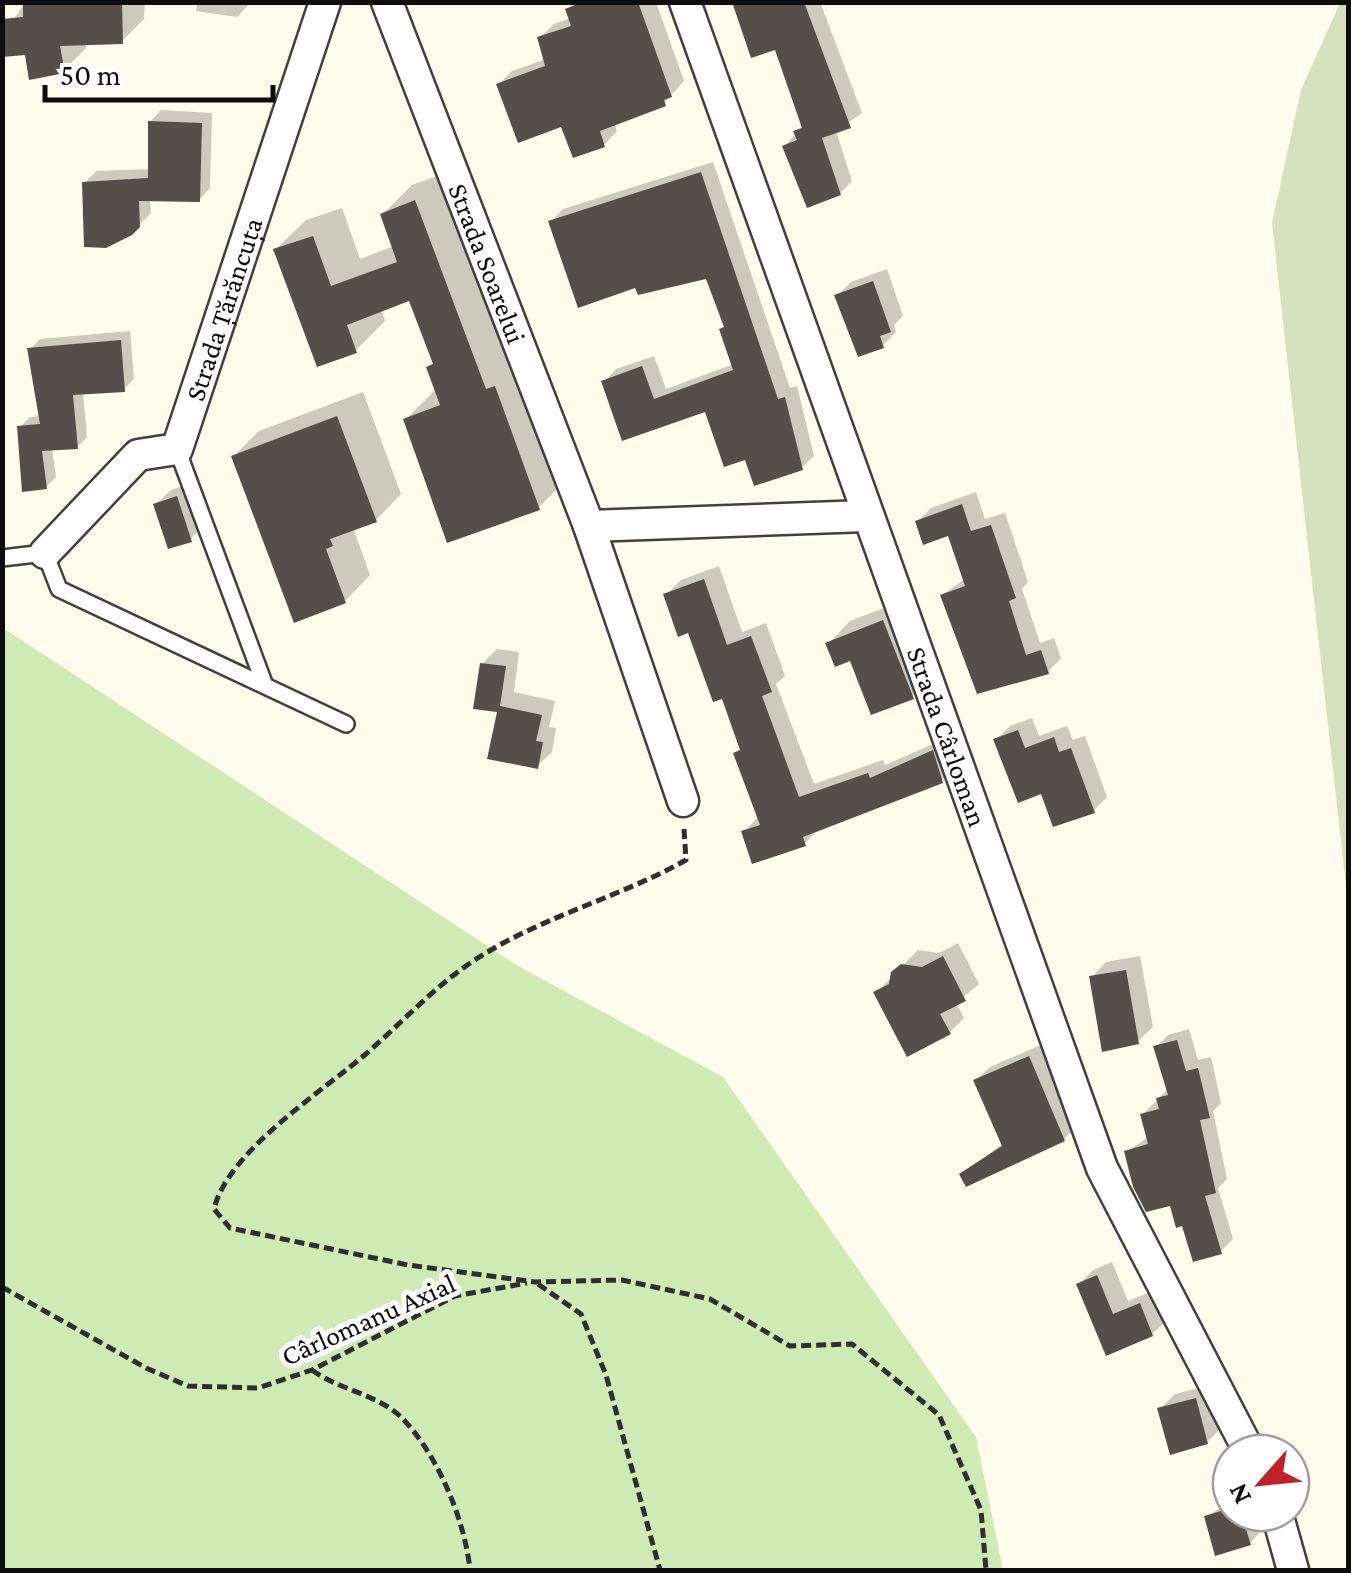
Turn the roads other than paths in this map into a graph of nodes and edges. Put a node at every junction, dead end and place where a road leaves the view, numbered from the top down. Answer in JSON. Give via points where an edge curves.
{"nodes":[{"id":1,"x":325,"y":2,"type":"edge"},
{"id":2,"x":387,"y":2,"type":"edge"},
{"id":3,"x":685,"y":2,"type":"edge"},
{"id":4,"x":178,"y":449,"type":"junction"},
{"id":5,"x":866,"y":516,"type":"junction"},
{"id":6,"x":588,"y":526,"type":"junction"},
{"id":7,"x":45,"y":553,"type":"junction"},
{"id":8,"x":2,"y":558,"type":"edge"},
{"id":9,"x":264,"y":683,"type":"junction"},
{"id":10,"x":346,"y":724,"type":"dead end"},
{"id":11,"x":683,"y":801,"type":"road end"},
{"id":12,"x":1240,"y":1433,"type":"edge"},
{"id":13,"x":1282,"y":1533,"type":"edge"},
{"id":14,"x":1292,"y":1570,"type":"edge"}],
"edges":[{"from":1,"to":4,"type":"street","name":"Strada Țărăncuța"},
{"from":2,"to":6,"type":"street","name":"Strada Soarelui"},
{"from":3,"to":5,"type":"street","name":"Strada Cârloman"},
{"from":4,"to":7,"type":"street","via":[[138,455]]},
{"from":4,"to":9,"type":"lane"},
{"from":5,"to":6,"type":"street"},
{"from":5,"to":12,"type":"street","name":"Strada Cârloman","via":[[1102,1168]]},
{"from":6,"to":11,"type":"street","name":"Strada Soarelui"},
{"from":7,"to":8,"type":"lane"},
{"from":7,"to":9,"type":"lane","via":[[59,589]]},
{"from":9,"to":10,"type":"lane"},
{"from":13,"to":14,"type":"street"}]}
